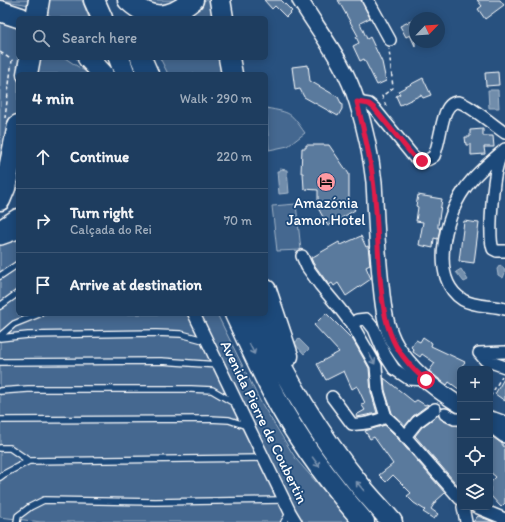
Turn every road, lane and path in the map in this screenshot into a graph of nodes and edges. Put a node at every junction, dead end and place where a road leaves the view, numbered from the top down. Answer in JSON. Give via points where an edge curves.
{"nodes":[{"id":1,"x":39,"y":0,"type":"edge"},
{"id":2,"x":94,"y":0,"type":"edge"},
{"id":3,"x":117,"y":0,"type":"edge"},
{"id":4,"x":128,"y":0,"type":"edge"},
{"id":5,"x":193,"y":0,"type":"edge"},
{"id":6,"x":220,"y":0,"type":"edge"},
{"id":7,"x":300,"y":0,"type":"edge"},
{"id":8,"x":368,"y":0,"type":"edge"},
{"id":9,"x":36,"y":16,"type":"edge"},
{"id":10,"x":101,"y":16,"type":"edge"},
{"id":11,"x":124,"y":16,"type":"edge"},
{"id":12,"x":223,"y":16,"type":"edge"},
{"id":13,"x":390,"y":40,"type":"joint"},
{"id":14,"x":0,"y":52,"type":"edge"},
{"id":15,"x":30,"y":60,"type":"edge"},
{"id":16,"x":90,"y":60,"type":"edge"},
{"id":17,"x":120,"y":60,"type":"edge"},
{"id":18,"x":142,"y":60,"type":"edge"},
{"id":19,"x":229,"y":60,"type":"edge"},
{"id":20,"x":27,"y":72,"type":"edge"},
{"id":21,"x":100,"y":72,"type":"edge"},
{"id":22,"x":124,"y":72,"type":"edge"},
{"id":23,"x":147,"y":72,"type":"edge"},
{"id":24,"x":232,"y":72,"type":"edge"},
{"id":25,"x":357,"y":102,"type":"junction"},
{"id":26,"x":380,"y":116,"type":"junction"},
{"id":27,"x":11,"y":124,"type":"edge"},
{"id":28,"x":505,"y":133,"type":"edge"},
{"id":29,"x":504,"y":150,"type":"edge"},
{"id":30,"x":0,"y":200,"type":"edge"},
{"id":31,"x":16,"y":220,"type":"edge"},
{"id":32,"x":0,"y":231,"type":"edge"},
{"id":33,"x":16,"y":234,"type":"edge"},
{"id":34,"x":0,"y":240,"type":"edge"},
{"id":35,"x":505,"y":251,"type":"edge"},
{"id":36,"x":302,"y":256,"type":"dead end"},
{"id":37,"x":16,"y":265,"type":"edge"},
{"id":38,"x":0,"y":276,"type":"edge"},
{"id":39,"x":16,"y":294,"type":"edge"},
{"id":40,"x":268,"y":297,"type":"edge"},
{"id":41,"x":0,"y":306,"type":"edge"},
{"id":42,"x":505,"y":309,"type":"edge"},
{"id":43,"x":34,"y":316,"type":"edge"},
{"id":44,"x":195,"y":316,"type":"edge"},
{"id":45,"x":235,"y":316,"type":"edge"},
{"id":46,"x":257,"y":316,"type":"edge"},
{"id":47,"x":353,"y":326,"type":"junction"},
{"id":48,"x":0,"y":337,"type":"edge"},
{"id":49,"x":207,"y":341,"type":"junction"},
{"id":50,"x":505,"y":352,"type":"edge"},
{"id":51,"x":0,"y":362,"type":"edge"},
{"id":52,"x":219,"y":365,"type":"junction"},
{"id":53,"x":505,"y":369,"type":"edge"},
{"id":54,"x":426,"y":380,"type":"junction"},
{"id":55,"x":0,"y":391,"type":"edge"},
{"id":56,"x":493,"y":391,"type":"edge"},
{"id":57,"x":332,"y":397,"type":"dead end"},
{"id":58,"x":457,"y":403,"type":"edge"},
{"id":59,"x":238,"y":405,"type":"junction"},
{"id":60,"x":308,"y":412,"type":"junction"},
{"id":61,"x":386,"y":417,"type":"junction"},
{"id":62,"x":493,"y":418,"type":"edge"},
{"id":63,"x":457,"y":419,"type":"edge"},
{"id":64,"x":0,"y":420,"type":"edge"},
{"id":65,"x":505,"y":422,"type":"edge"},
{"id":66,"x":493,"y":426,"type":"edge"},
{"id":67,"x":249,"y":427,"type":"junction"},
{"id":68,"x":505,"y":435,"type":"edge"},
{"id":69,"x":405,"y":437,"type":"junction"},
{"id":70,"x":0,"y":448,"type":"edge"},
{"id":71,"x":264,"y":458,"type":"junction"},
{"id":72,"x":29,"y":461,"type":"junction"},
{"id":73,"x":0,"y":477,"type":"edge"},
{"id":74,"x":441,"y":477,"type":"junction"},
{"id":75,"x":457,"y":487,"type":"edge"},
{"id":76,"x":457,"y":496,"type":"edge"},
{"id":77,"x":284,"y":500,"type":"junction"},
{"id":78,"x":464,"y":510,"type":"edge"},
{"id":79,"x":488,"y":510,"type":"edge"},
{"id":80,"x":290,"y":512,"type":"junction"},
{"id":81,"x":503,"y":514,"type":"edge"},
{"id":82,"x":17,"y":522,"type":"edge"},
{"id":83,"x":284,"y":522,"type":"edge"},
{"id":84,"x":296,"y":522,"type":"edge"},
{"id":85,"x":364,"y":522,"type":"edge"},
{"id":86,"x":392,"y":522,"type":"edge"},
{"id":87,"x":466,"y":522,"type":"edge"}],
"edges":[{"from":1,"to":9,"type":"highway"},
{"from":2,"to":10,"type":"highway"},
{"from":3,"to":11,"type":"highway"},
{"from":4,"to":5,"type":"highway","via":[[142,10],[166,16]]},
{"from":6,"to":12,"type":"highway"},
{"from":7,"to":25,"type":"street","via":[[334,54]]},
{"from":8,"to":13,"type":"street"},
{"from":13,"to":26,"type":"path","via":[[393,88],[382,96],[386,105]]},
{"from":14,"to":27,"type":"path","via":[[12,60]]},
{"from":15,"to":20,"type":"highway"},
{"from":16,"to":21,"type":"highway"},
{"from":17,"to":22,"type":"highway"},
{"from":18,"to":23,"type":"highway"},
{"from":19,"to":24,"type":"highway"},
{"from":25,"to":26,"type":"street","via":[[369,104]]},
{"from":25,"to":54,"type":"street","via":[[373,180],[383,308],[396,346]]},
{"from":26,"to":28,"type":"street","via":[[413,156],[422,161],[434,156],[444,115],[447,108],[456,102],[464,104]]},
{"from":27,"to":30,"type":"highway","via":[[5,188]]},
{"from":29,"to":35,"type":"street","via":[[494,180],[490,238],[493,249]]},
{"from":29,"to":42,"type":"street","via":[[477,175],[460,196],[447,231],[443,261],[446,278],[459,297],[465,301]]},
{"from":31,"to":32,"type":"highway"},
{"from":33,"to":34,"type":"street"},
{"from":36,"to":47,"type":"street","via":[[320,285]]},
{"from":37,"to":38,"type":"lane"},
{"from":39,"to":41,"type":"lane"},
{"from":40,"to":60,"type":"highway"},
{"from":43,"to":48,"type":"lane","via":[[14,324]]},
{"from":44,"to":49,"type":"street","name":"Avenida Pierre de Coubertin"},
{"from":45,"to":85,"type":"highway","one_way":true,"via":[[275,398],[304,446]]},
{"from":46,"to":60,"type":"highway","via":[[280,365]]},
{"from":47,"to":54,"type":"street","via":[[357,320],[366,319],[374,329],[394,369],[409,380]]},
{"from":47,"to":61,"type":"street","one_way":true,"via":[[376,366],[378,392]]},
{"from":48,"to":49,"type":"lane","via":[[156,333],[182,334]]},
{"from":49,"to":52,"type":"street","name":"Avenida Pierre de Coubertin"},
{"from":50,"to":53,"type":"street","via":[[479,353],[485,360]]},
{"from":51,"to":52,"type":"lane","via":[[161,361]]},
{"from":52,"to":59,"type":"street","name":"Avenida Pierre de Coubertin"},
{"from":53,"to":56,"type":"path"},
{"from":54,"to":58,"type":"street"},
{"from":55,"to":59,"type":"lane","via":[[212,390]]},
{"from":57,"to":61,"type":"street","via":[[352,424],[368,424]]},
{"from":59,"to":67,"type":"street","name":"Avenida Pierre de Coubertin"},
{"from":86,"to":60,"type":"highway","one_way":true,"via":[[358,484]]},
{"from":61,"to":69,"type":"street"},
{"from":62,"to":65,"type":"street"},
{"from":63,"to":69,"type":"street","via":[[440,412],[417,422]]},
{"from":64,"to":67,"type":"lane","via":[[210,419],[230,420]]},
{"from":66,"to":68,"type":"street"},
{"from":67,"to":71,"type":"street","name":"Avenida Pierre de Coubertin"},
{"from":69,"to":74,"type":"street"},
{"from":70,"to":72,"type":"lane","via":[[10,448]]},
{"from":71,"to":72,"type":"lane"},
{"from":71,"to":77,"type":"street","name":"Avenida Pierre de Coubertin"},
{"from":72,"to":73,"type":"lane"},
{"from":74,"to":75,"type":"street"},
{"from":74,"to":76,"type":"street"},
{"from":77,"to":80,"type":"street","name":"Avenida Pierre de Coubertin"},
{"from":77,"to":82,"type":"lane","via":[[44,500],[18,516]]},
{"from":78,"to":87,"type":"street"},
{"from":79,"to":81,"type":"street"},
{"from":80,"to":83,"type":"lane"},
{"from":80,"to":84,"type":"street","name":"Avenida Pierre de Coubertin"}]}
